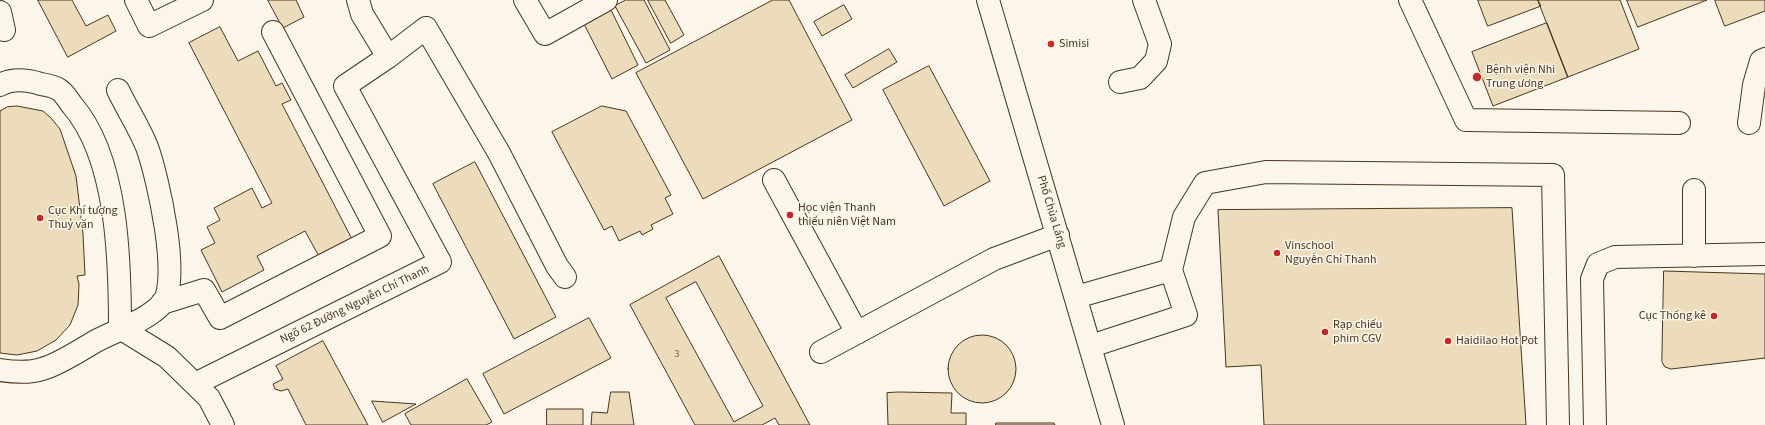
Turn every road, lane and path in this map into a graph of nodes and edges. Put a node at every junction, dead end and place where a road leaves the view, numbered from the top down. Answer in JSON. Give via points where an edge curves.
{"nodes":[{"id":1,"x":136,"y":0,"type":"edge"},
{"id":2,"x":202,"y":0,"type":"edge"},
{"id":3,"x":358,"y":0,"type":"edge"},
{"id":4,"x":526,"y":0,"type":"edge"},
{"id":5,"x":606,"y":0,"type":"edge"},
{"id":6,"x":988,"y":0,"type":"edge"},
{"id":7,"x":1144,"y":0,"type":"edge"},
{"id":8,"x":1410,"y":0,"type":"edge"},
{"id":9,"x":273,"y":32,"type":"dead end"},
{"id":10,"x":388,"y":57,"type":"junction"},
{"id":11,"x":1765,"y":59,"type":"edge"},
{"id":12,"x":1120,"y":82,"type":"dead end"},
{"id":13,"x":0,"y":85,"type":"edge"},
{"id":14,"x":118,"y":90,"type":"dead end"},
{"id":15,"x":1679,"y":123,"type":"dead end"},
{"id":16,"x":1749,"y":123,"type":"dead end"},
{"id":17,"x":774,"y":180,"type":"dead end"},
{"id":18,"x":1694,"y":190,"type":"dead end"},
{"id":19,"x":1058,"y":235,"type":"junction"},
{"id":20,"x":1765,"y":254,"type":"edge"},
{"id":21,"x":1694,"y":256,"type":"junction"},
{"id":22,"x":1171,"y":270,"type":"junction"},
{"id":23,"x":565,"y":277,"type":"dead end"},
{"id":24,"x":1076,"y":297,"type":"junction"},
{"id":25,"x":162,"y":303,"type":"junction"},
{"id":26,"x":120,"y":328,"type":"junction"},
{"id":27,"x":857,"y":333,"type":"junction"},
{"id":28,"x":1090,"y":346,"type":"junction"},
{"id":29,"x":821,"y":352,"type":"dead end"},
{"id":30,"x":0,"y":370,"type":"edge"},
{"id":31,"x":195,"y":384,"type":"junction"},
{"id":32,"x":223,"y":425,"type":"edge"},
{"id":33,"x":1113,"y":425,"type":"edge"},
{"id":34,"x":1558,"y":425,"type":"edge"},
{"id":35,"x":1595,"y":425,"type":"edge"}],
"edges":[{"from":1,"to":2,"type":"street","via":[[149,26]]},
{"from":3,"to":10,"type":"street","via":[[362,14]]},
{"from":4,"to":5,"type":"street","via":[[545,34]]},
{"from":6,"to":19,"type":"street","name":"Phố Chùa Láng"},
{"from":7,"to":12,"type":"street","via":[[1160,44],[1156,60],[1140,78]]},
{"from":8,"to":15,"type":"street","via":[[1466,120]]},
{"from":9,"to":25,"type":"street","via":[[380,236],[220,318],[204,290]]},
{"from":10,"to":23,"type":"street","name":"Ngõ 62 Đường Nguyễn Chí Thanh","via":[[426,28],[500,153]]},
{"from":10,"to":31,"type":"street","name":"Ngõ 62 Đường Nguyễn Chí Thanh","via":[[345,86],[440,262]]},
{"from":11,"to":16,"type":"street","via":[[1754,84]]},
{"from":13,"to":26,"type":"street","via":[[7,81],[31,81],[59,89],[80,114],[97,145],[112,203],[120,272]]},
{"from":14,"to":25,"type":"street","via":[[147,146],[162,205],[170,271],[168,295]]},
{"from":17,"to":27,"type":"street"},
{"from":18,"to":21,"type":"street"},
{"from":19,"to":24,"type":"street","name":"Phố Chùa Láng"},
{"from":19,"to":27,"type":"street","via":[[994,259]]},
{"from":20,"to":21,"type":"street"},
{"from":21,"to":35,"type":"street","via":[[1615,256],[1598,264],[1592,279]]},
{"from":22,"to":24,"type":"street"},
{"from":22,"to":28,"type":"street","via":[[1186,315]]},
{"from":22,"to":34,"type":"street","via":[[1184,217],[1205,183],[1266,172],[1553,175]]},
{"from":24,"to":28,"type":"street","name":"Phố Chùa Láng"},
{"from":25,"to":26,"type":"street","via":[[145,318]]},
{"from":26,"to":30,"type":"street","via":[[42,369]]},
{"from":26,"to":31,"type":"street","via":[[166,357]]},
{"from":27,"to":29,"type":"street"},
{"from":28,"to":33,"type":"street","name":"Phố Chùa Láng"},
{"from":31,"to":32,"type":"street","via":[[209,398]]}]}
